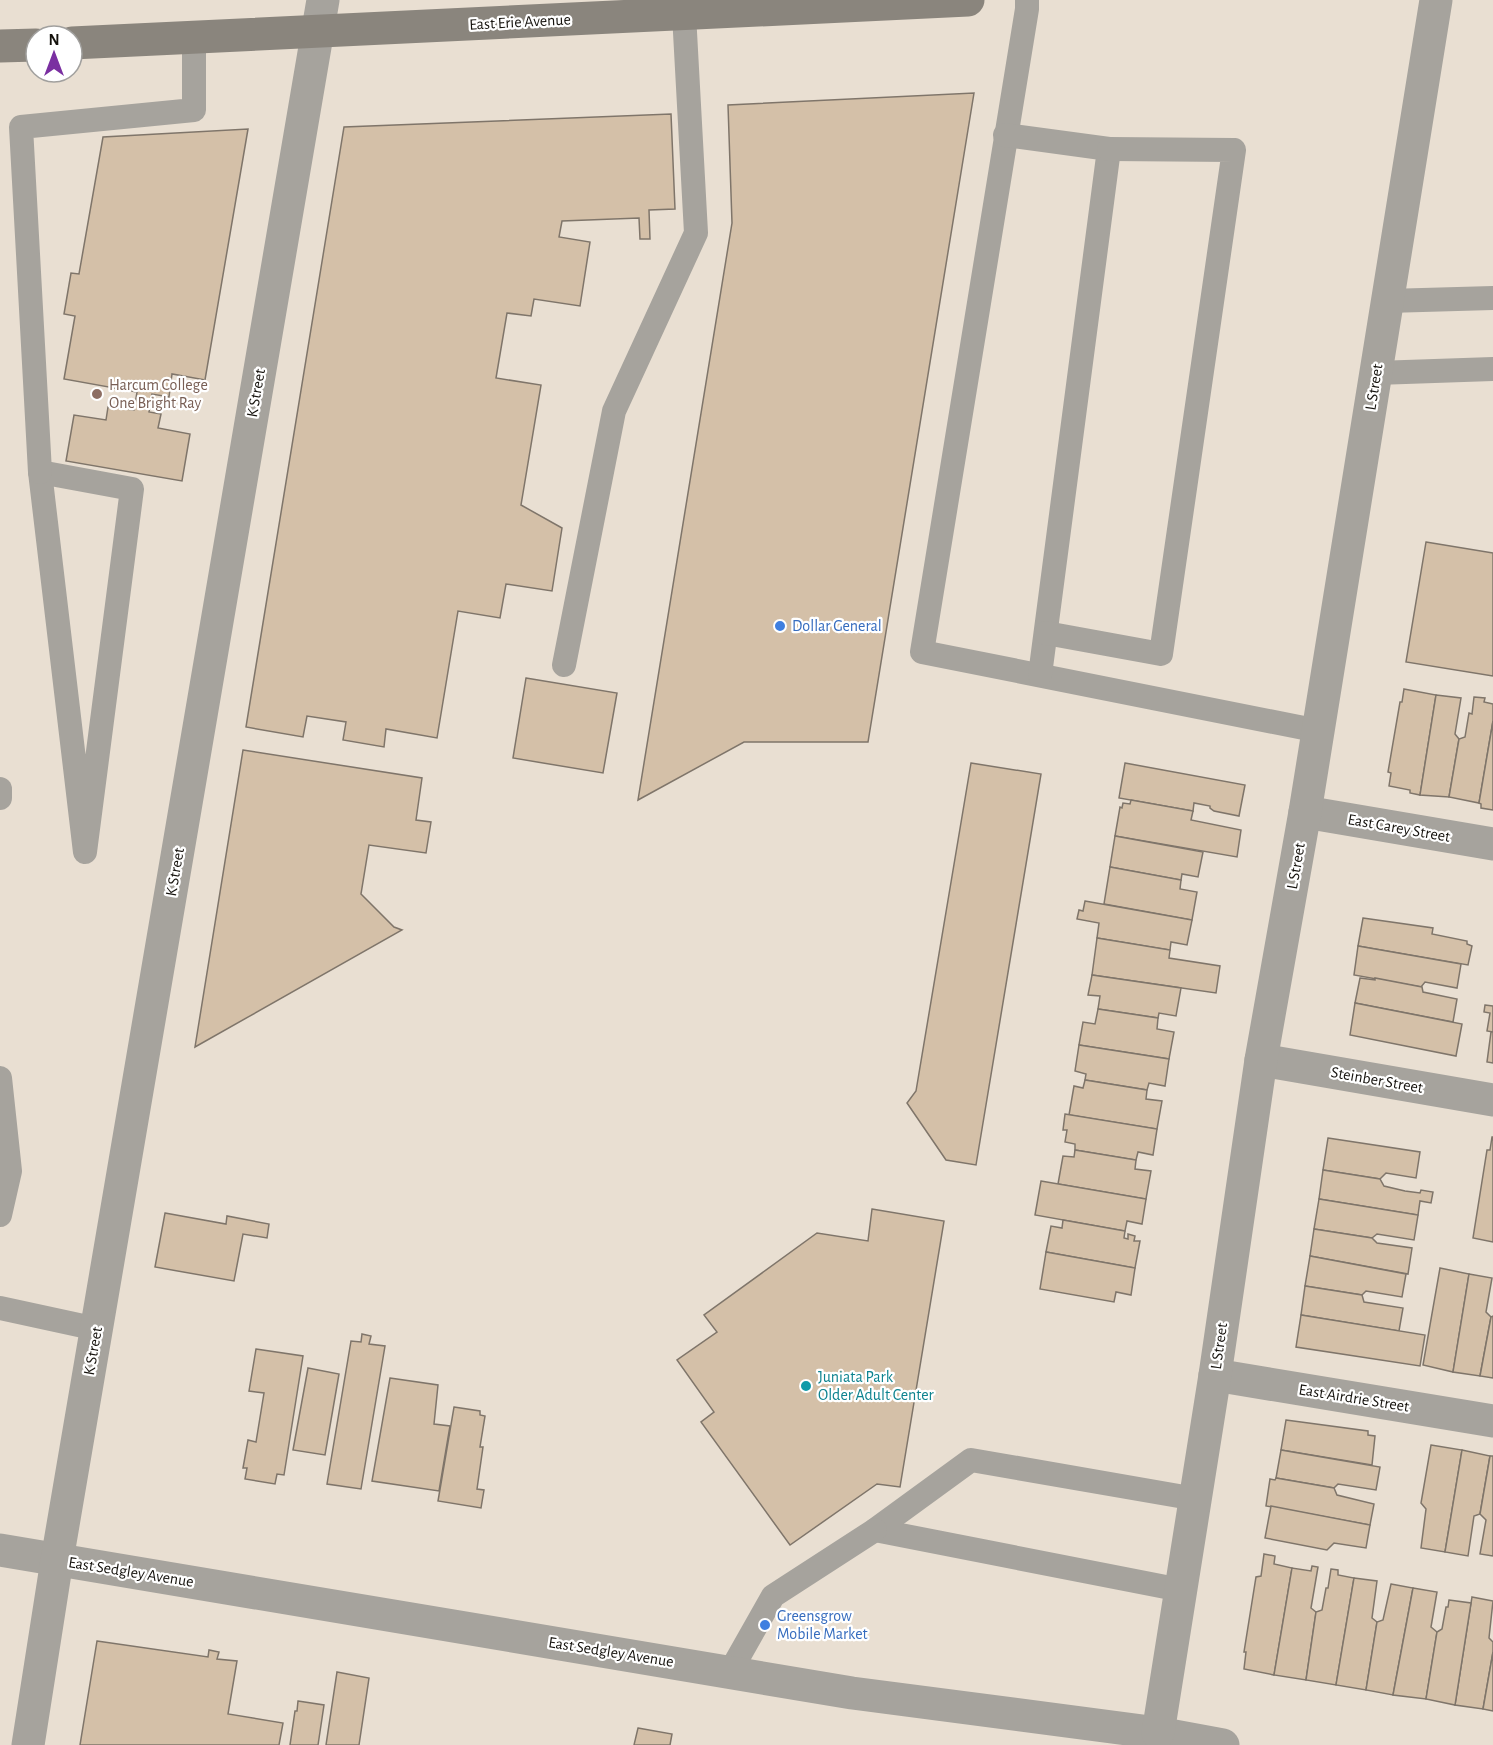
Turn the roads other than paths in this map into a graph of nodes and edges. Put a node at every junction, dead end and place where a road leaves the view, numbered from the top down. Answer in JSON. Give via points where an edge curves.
{"nodes":[{"id":1,"x":968,"y":0,"type":"edge"},
{"id":2,"x":1027,"y":0,"type":"edge"},
{"id":3,"x":1436,"y":0,"type":"edge"},
{"id":4,"x":615,"y":9,"type":"edge"},
{"id":5,"x":684,"y":14,"type":"junction"},
{"id":6,"x":320,"y":16,"type":"edge"},
{"id":7,"x":194,"y":37,"type":"junction"},
{"id":8,"x":84,"y":42,"type":"edge"},
{"id":9,"x":24,"y":45,"type":"edge"},
{"id":10,"x":0,"y":46,"type":"edge"},
{"id":11,"x":1005,"y":135,"type":"junction"},
{"id":12,"x":1109,"y":149,"type":"junction"},
{"id":13,"x":1493,"y":298,"type":"edge"},
{"id":14,"x":1388,"y":302,"type":"junction"},
{"id":15,"x":1493,"y":369,"type":"edge"},
{"id":16,"x":1376,"y":373,"type":"junction"},
{"id":17,"x":40,"y":472,"type":"junction"},
{"id":18,"x":1046,"y":633,"type":"junction"},
{"id":19,"x":564,"y":665,"type":"dead end"},
{"id":20,"x":1040,"y":675,"type":"junction"},
{"id":21,"x":1318,"y":731,"type":"junction"},
{"id":22,"x":0,"y":789,"type":"edge"},
{"id":23,"x":0,"y":798,"type":"edge"},
{"id":24,"x":1305,"y":812,"type":"junction"},
{"id":25,"x":1493,"y":844,"type":"edge"},
{"id":26,"x":1261,"y":1060,"type":"junction"},
{"id":27,"x":0,"y":1078,"type":"edge"},
{"id":28,"x":1493,"y":1100,"type":"edge"},
{"id":29,"x":0,"y":1215,"type":"edge"},
{"id":30,"x":0,"y":1308,"type":"edge"},
{"id":31,"x":97,"y":1329,"type":"junction"},
{"id":32,"x":1215,"y":1375,"type":"junction"},
{"id":33,"x":1493,"y":1421,"type":"edge"},
{"id":34,"x":1196,"y":1499,"type":"junction"},
{"id":35,"x":875,"y":1530,"type":"junction"},
{"id":36,"x":0,"y":1550,"type":"edge"},
{"id":37,"x":57,"y":1560,"type":"junction"},
{"id":38,"x":1181,"y":1590,"type":"junction"},
{"id":39,"x":730,"y":1672,"type":"junction"},
{"id":40,"x":1157,"y":1739,"type":"edge"},
{"id":41,"x":28,"y":1745,"type":"edge"},
{"id":42,"x":1223,"y":1745,"type":"edge"}],
"edges":[{"from":1,"to":5,"type":"main road","name":"East Erie Avenue"},
{"from":2,"to":11,"type":"lane"},
{"from":3,"to":14,"type":"street","name":"L Street"},
{"from":4,"to":5,"type":"main road","name":"East Erie Avenue"},
{"from":4,"to":6,"type":"main road","name":"East Erie Avenue"},
{"from":5,"to":19,"type":"lane","via":[[696,233],[614,411]]},
{"from":6,"to":7,"type":"main road","name":"East Erie Avenue"},
{"from":6,"to":31,"type":"street","name":"K Street"},
{"from":7,"to":8,"type":"main road","name":"East Erie Avenue"},
{"from":7,"to":17,"type":"lane","via":[[195,110],[21,127]]},
{"from":9,"to":10,"type":"main road"},
{"from":11,"to":12,"type":"lane"},
{"from":11,"to":20,"type":"lane","via":[[922,652]]},
{"from":12,"to":18,"type":"lane"},
{"from":12,"to":18,"type":"lane","via":[[1234,150],[1161,654]]},
{"from":13,"to":14,"type":"lane"},
{"from":14,"to":16,"type":"street","name":"L Street"},
{"from":15,"to":16,"type":"lane"},
{"from":16,"to":21,"type":"street","name":"L Street"},
{"from":17,"to":17,"type":"lane","via":[[132,489],[85,852],[41,484]]},
{"from":18,"to":20,"type":"lane"},
{"from":20,"to":21,"type":"lane"},
{"from":21,"to":24,"type":"street","name":"L Street"},
{"from":22,"to":23,"type":"lane"},
{"from":24,"to":25,"type":"street","name":"East Carey Street"},
{"from":24,"to":26,"type":"street","name":"L Street"},
{"from":26,"to":28,"type":"street","name":"Steinber Street"},
{"from":26,"to":32,"type":"street","name":"L Street"},
{"from":27,"to":29,"type":"lane","via":[[10,1171]]},
{"from":30,"to":31,"type":"lane"},
{"from":31,"to":37,"type":"street","name":"K Street"},
{"from":32,"to":33,"type":"street","name":"East Airdrie Street"},
{"from":32,"to":34,"type":"street","name":"L Street"},
{"from":34,"to":35,"type":"lane","via":[[971,1460]]},
{"from":34,"to":38,"type":"street","name":"L Street"},
{"from":35,"to":38,"type":"lane"},
{"from":35,"to":39,"type":"lane","via":[[773,1596]]},
{"from":36,"to":37,"type":"street","name":"East Sedgley Avenue"},
{"from":37,"to":39,"type":"street","name":"East Sedgley Avenue"},
{"from":37,"to":41,"type":"street","name":"K Street"},
{"from":38,"to":40,"type":"street","name":"L Street"},
{"from":39,"to":40,"type":"street","name":"East Sedgley Avenue"},
{"from":40,"to":42,"type":"street","name":"East Sedgley Avenue"}]}
